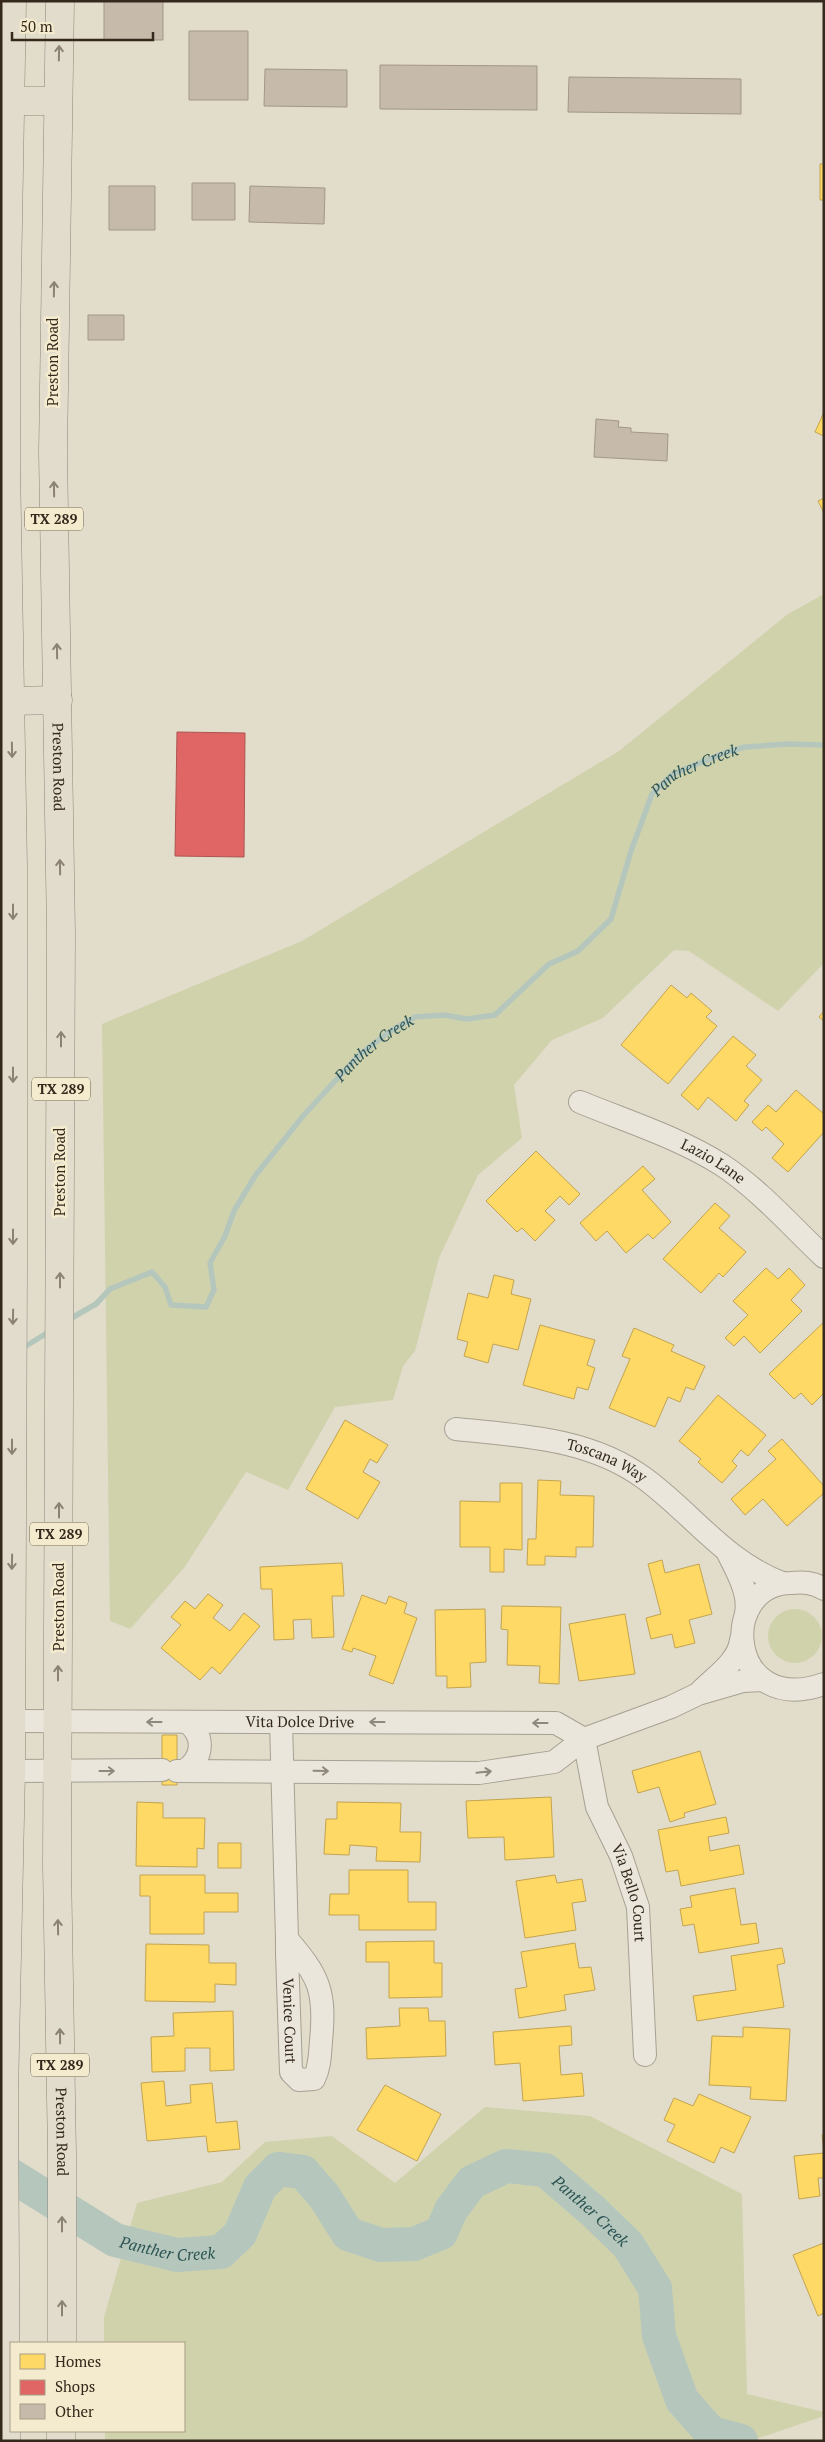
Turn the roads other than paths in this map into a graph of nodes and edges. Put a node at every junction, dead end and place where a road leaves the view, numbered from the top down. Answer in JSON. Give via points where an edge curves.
{"nodes":[{"id":1,"x":12,"y":1,"type":"edge"},
{"id":2,"x":60,"y":1,"type":"edge"},
{"id":3,"x":11,"y":101,"type":"junction"},
{"id":4,"x":58,"y":101,"type":"junction"},
{"id":5,"x":58,"y":700,"type":"junction"},
{"id":6,"x":11,"y":701,"type":"junction"},
{"id":7,"x":580,"y":1102,"type":"dead end"},
{"id":8,"x":824,"y":1257,"type":"edge"},
{"id":9,"x":456,"y":1429,"type":"dead end"},
{"id":10,"x":728,"y":1554,"type":"junction"},
{"id":11,"x":782,"y":1583,"type":"junction"},
{"id":12,"x":824,"y":1588,"type":"edge"},
{"id":13,"x":746,"y":1614,"type":"junction"},
{"id":14,"x":741,"y":1640,"type":"junction"},
{"id":15,"x":763,"y":1680,"type":"junction"},
{"id":16,"x":818,"y":1689,"type":"edge"},
{"id":17,"x":698,"y":1694,"type":"junction"},
{"id":18,"x":11,"y":1721,"type":"junction"},
{"id":19,"x":58,"y":1721,"type":"junction"},
{"id":20,"x":187,"y":1722,"type":"junction"},
{"id":21,"x":281,"y":1722,"type":"junction"},
{"id":22,"x":584,"y":1739,"type":"junction"},
{"id":23,"x":174,"y":1770,"type":"junction"},
{"id":24,"x":284,"y":1770,"type":"junction"},
{"id":25,"x":11,"y":1771,"type":"junction"},
{"id":26,"x":58,"y":1771,"type":"junction"},
{"id":27,"x":287,"y":1939,"type":"junction"},
{"id":28,"x":645,"y":2055,"type":"dead end"},
{"id":29,"x":62,"y":2342,"type":"edge"},
{"id":30,"x":6,"y":2441,"type":"edge"}],
"edges":[{"from":1,"to":3,"type":"main road","number":"TX 289"},
{"from":4,"to":2,"type":"main road","name":"Preston Road","number":"TX 289","one_way":true},
{"from":3,"to":4,"type":"main road"},
{"from":3,"to":6,"type":"main road","number":"TX 289","via":[[6,337]]},
{"from":5,"to":4,"type":"main road","name":"Preston Road","number":"TX 289","one_way":true,"via":[[53,338]]},
{"from":5,"to":6,"type":"main road"},
{"from":19,"to":5,"type":"main road","name":"Preston Road","number":"TX 289","one_way":true,"via":[[62,933]]},
{"from":6,"to":18,"type":"main road","number":"TX 289","one_way":true},
{"from":7,"to":8,"type":"street","name":"Lazio Lane","via":[[689,1148],[722,1166],[753,1190]]},
{"from":9,"to":10,"type":"street","name":"Toscana Way","via":[[555,1440],[614,1460],[655,1486]]},
{"from":10,"to":11,"type":"street","name":"Toscana Way"},
{"from":10,"to":13,"type":"street","name":"Toscana Way","via":[[748,1604]]},
{"from":11,"to":12,"type":"street","via":[[809,1582]]},
{"from":11,"to":13,"type":"street","via":[[763,1592]]},
{"from":13,"to":14,"type":"street"},
{"from":14,"to":15,"type":"street","via":[[749,1662]]},
{"from":14,"to":17,"type":"street","via":[[735,1657]]},
{"from":15,"to":16,"type":"street","via":[[795,1691]]},
{"from":15,"to":17,"type":"street","via":[[744,1681]]},
{"from":17,"to":22,"type":"street"},
{"from":18,"to":19,"type":"street","name":"Vita Dolce Drive"},
{"from":18,"to":25,"type":"main road","number":"TX 289"},
{"from":20,"to":19,"type":"street","name":"Vita Dolce Drive","one_way":true},
{"from":19,"to":26,"type":"main road","name":"Preston Road","number":"TX 289"},
{"from":20,"to":21,"type":"street","name":"Vita Dolce Drive"},
{"from":20,"to":23,"type":"street","via":[[197,1732],[200,1747],[196,1761]]},
{"from":22,"to":21,"type":"street","name":"Vita Dolce Drive","one_way":true,"via":[[556,1723]]},
{"from":21,"to":24,"type":"street","name":"Venice Court"},
{"from":24,"to":22,"type":"street","one_way":true,"via":[[479,1773],[554,1762]]},
{"from":22,"to":28,"type":"street","name":"Via Bello Court","via":[[597,1807],[621,1856],[638,1906]]},
{"from":23,"to":24,"type":"street"},
{"from":26,"to":23,"type":"street","one_way":true},
{"from":24,"to":27,"type":"street","name":"Venice Court"},
{"from":25,"to":26,"type":"street"},
{"from":25,"to":30,"type":"main road","number":"TX 289","via":[[4,2094]]},
{"from":29,"to":26,"type":"main road","name":"Preston Road","number":"TX 289","one_way":true},
{"from":27,"to":27,"type":"street","name":"Venice Court","via":[[291,2072],[299,2080],[308,2081],[314,2079],[318,2070],[323,2020],[321,1990],[309,1964]]}]}
